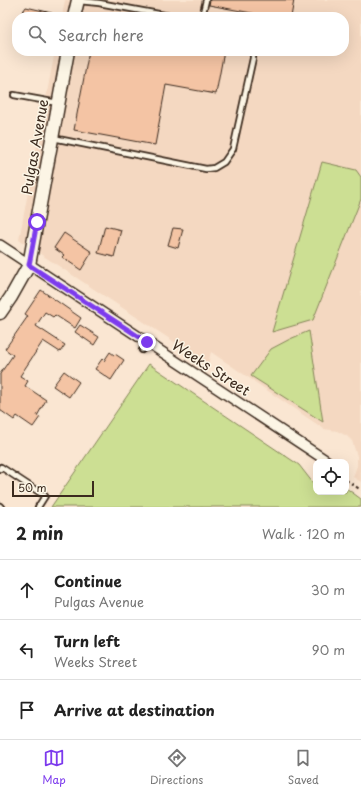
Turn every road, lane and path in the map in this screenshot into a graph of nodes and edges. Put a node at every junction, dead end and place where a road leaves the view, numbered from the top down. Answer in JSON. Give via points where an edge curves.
{"nodes":[{"id":1,"x":78,"y":0,"type":"edge"},
{"id":2,"x":206,"y":0,"type":"edge"},
{"id":3,"x":75,"y":12,"type":"edge"},
{"id":4,"x":148,"y":12,"type":"edge"},
{"id":5,"x":203,"y":12,"type":"edge"},
{"id":6,"x":67,"y":56,"type":"edge"},
{"id":7,"x":253,"y":56,"type":"edge"},
{"id":8,"x":14,"y":95,"type":"dead end"},
{"id":9,"x":58,"y":102,"type":"junction"},
{"id":10,"x":53,"y":138,"type":"junction"},
{"id":11,"x":0,"y":245,"type":"edge"},
{"id":12,"x":29,"y":265,"type":"junction"},
{"id":13,"x":0,"y":313,"type":"edge"},
{"id":14,"x":324,"y":459,"type":"edge"},
{"id":15,"x":0,"y":469,"type":"edge"},
{"id":16,"x":349,"y":482,"type":"edge"},
{"id":17,"x":361,"y":490,"type":"edge"},
{"id":18,"x":38,"y":507,"type":"edge"}],
"edges":[{"from":1,"to":3,"type":"street"},
{"from":1,"to":4,"type":"lane"},
{"from":2,"to":5,"type":"lane"},
{"from":6,"to":9,"type":"street","name":"Pulgas Avenue"},
{"from":7,"to":10,"type":"lane","via":[[233,149],[224,162],[214,168],[206,169]]},
{"from":8,"to":9,"type":"lane"},
{"from":9,"to":10,"type":"street","name":"Pulgas Avenue"},
{"from":10,"to":12,"type":"street","name":"Pulgas Avenue"},
{"from":11,"to":12,"type":"street","name":"Weeks Street"},
{"from":12,"to":13,"type":"street","name":"Pulgas Avenue"},
{"from":12,"to":14,"type":"street","name":"Weeks Street","via":[[144,346]]},
{"from":15,"to":18,"type":"lane","via":[[1,467],[45,496]]},
{"from":16,"to":17,"type":"path"}]}
